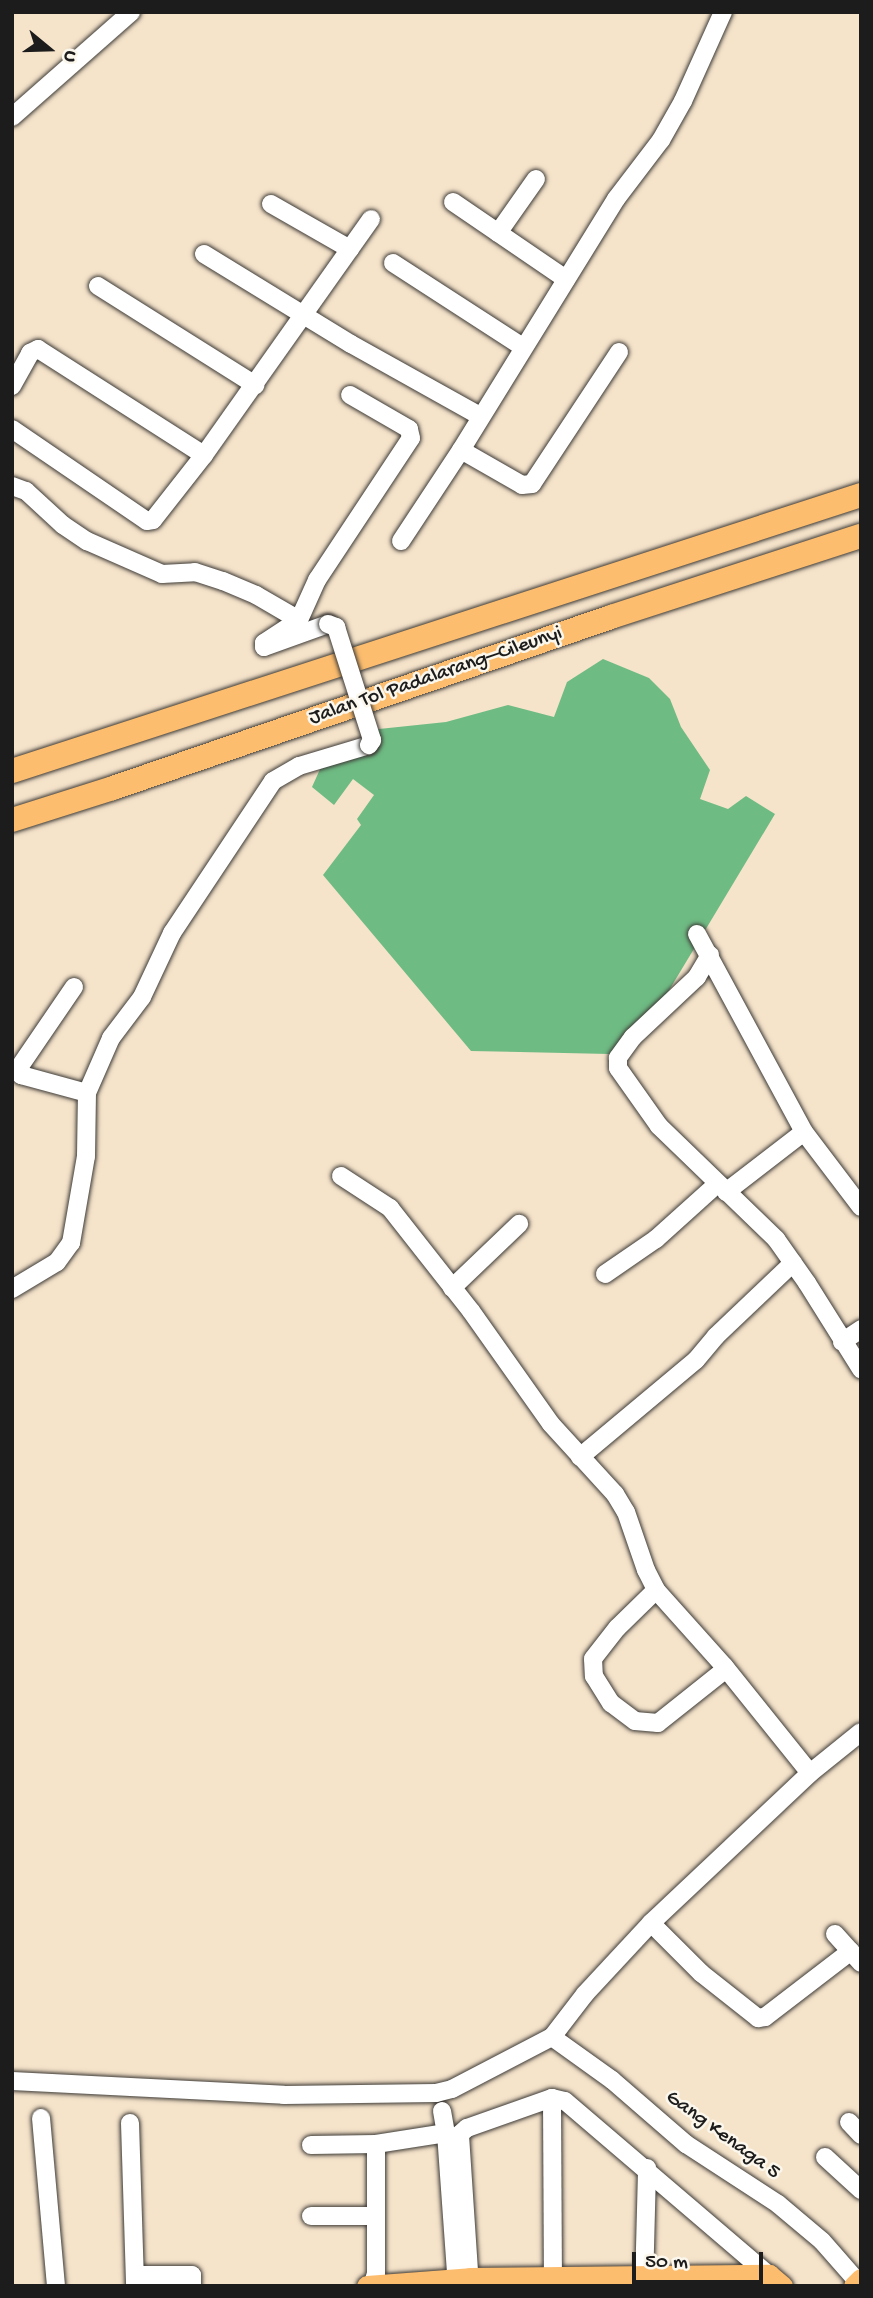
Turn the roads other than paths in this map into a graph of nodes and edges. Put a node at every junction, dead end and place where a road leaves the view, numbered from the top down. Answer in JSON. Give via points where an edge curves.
{"nodes":[{"id":1,"x":131,"y":12,"type":"edge"},
{"id":2,"x":723,"y":12,"type":"edge"},
{"id":3,"x":12,"y":117,"type":"edge"},
{"id":4,"x":536,"y":179,"type":"dead end"},
{"id":5,"x":453,"y":202,"type":"dead end"},
{"id":6,"x":271,"y":204,"type":"dead end"},
{"id":7,"x":371,"y":219,"type":"dead end"},
{"id":8,"x":498,"y":233,"type":"junction"},
{"id":9,"x":350,"y":249,"type":"junction"},
{"id":10,"x":204,"y":254,"type":"dead end"},
{"id":11,"x":393,"y":263,"type":"dead end"},
{"id":12,"x":566,"y":279,"type":"junction"},
{"id":13,"x":98,"y":286,"type":"dead end"},
{"id":14,"x":304,"y":313,"type":"junction"},
{"id":15,"x":523,"y":347,"type":"junction"},
{"id":16,"x":619,"y":352,"type":"dead end"},
{"id":17,"x":255,"y":385,"type":"junction"},
{"id":18,"x":12,"y":386,"type":"edge"},
{"id":19,"x":350,"y":395,"type":"dead end"},
{"id":20,"x":480,"y":416,"type":"junction"},
{"id":21,"x":12,"y":429,"type":"edge"},
{"id":22,"x":461,"y":450,"type":"junction"},
{"id":23,"x":204,"y":455,"type":"junction"},
{"id":24,"x":12,"y":485,"type":"edge"},
{"id":25,"x":861,"y":495,"type":"edge"},
{"id":26,"x":861,"y":536,"type":"edge"},
{"id":27,"x":401,"y":541,"type":"dead end"},
{"id":28,"x":299,"y":620,"type":"junction"},
{"id":29,"x":12,"y":771,"type":"edge"},
{"id":30,"x":12,"y":820,"type":"edge"},
{"id":31,"x":697,"y":934,"type":"dead end"},
{"id":32,"x":710,"y":955,"type":"junction"},
{"id":33,"x":74,"y":987,"type":"dead end"},
{"id":34,"x":87,"y":1093,"type":"junction"},
{"id":35,"x":804,"y":1132,"type":"junction"},
{"id":36,"x":341,"y":1176,"type":"dead end"},
{"id":37,"x":721,"y":1188,"type":"junction"},
{"id":38,"x":861,"y":1207,"type":"edge"},
{"id":39,"x":519,"y":1224,"type":"dead end"},
{"id":40,"x":793,"y":1263,"type":"junction"},
{"id":41,"x":605,"y":1274,"type":"dead end"},
{"id":42,"x":452,"y":1288,"type":"junction"},
{"id":43,"x":12,"y":1289,"type":"edge"},
{"id":44,"x":861,"y":1329,"type":"edge"},
{"id":45,"x":842,"y":1342,"type":"junction"},
{"id":46,"x":861,"y":1369,"type":"edge"},
{"id":47,"x":580,"y":1457,"type":"junction"},
{"id":48,"x":656,"y":1590,"type":"junction"},
{"id":49,"x":726,"y":1669,"type":"junction"},
{"id":50,"x":861,"y":1732,"type":"edge"},
{"id":51,"x":810,"y":1773,"type":"junction"},
{"id":52,"x":651,"y":1923,"type":"junction"},
{"id":53,"x":835,"y":1934,"type":"dead end"},
{"id":54,"x":856,"y":1957,"type":"edge"},
{"id":55,"x":552,"y":2037,"type":"junction"},
{"id":56,"x":12,"y":2081,"type":"edge"},
{"id":57,"x":552,"y":2098,"type":"junction"},
{"id":58,"x":442,"y":2111,"type":"dead end"},
{"id":59,"x":41,"y":2118,"type":"dead end"},
{"id":60,"x":130,"y":2123,"type":"dead end"},
{"id":61,"x":446,"y":2133,"type":"junction"},
{"id":62,"x":376,"y":2144,"type":"junction"},
{"id":63,"x":311,"y":2145,"type":"dead end"},
{"id":64,"x":825,"y":2157,"type":"dead end"},
{"id":65,"x":647,"y":2168,"type":"junction"},
{"id":66,"x":861,"y":2190,"type":"edge"},
{"id":67,"x":311,"y":2216,"type":"dead end"},
{"id":68,"x":376,"y":2216,"type":"junction"},
{"id":69,"x":135,"y":2280,"type":"edge"},
{"id":70,"x":775,"y":2280,"type":"edge"},
{"id":71,"x":464,"y":2282,"type":"edge"},
{"id":72,"x":552,"y":2282,"type":"edge"},
{"id":73,"x":644,"y":2282,"type":"edge"},
{"id":74,"x":858,"y":2282,"type":"edge"},
{"id":75,"x":370,"y":2285,"type":"edge"},
{"id":76,"x":56,"y":2286,"type":"edge"},
{"id":77,"x":192,"y":2286,"type":"edge"}],
"edges":[{"from":1,"to":3,"type":"street"},
{"from":2,"to":12,"type":"street","via":[[661,141],[616,199]]},
{"from":4,"to":8,"type":"street"},
{"from":5,"to":8,"type":"street"},
{"from":6,"to":9,"type":"street"},
{"from":7,"to":9,"type":"street"},
{"from":8,"to":12,"type":"street"},
{"from":9,"to":14,"type":"street"},
{"from":10,"to":14,"type":"street"},
{"from":11,"to":15,"type":"street"},
{"from":12,"to":15,"type":"street"},
{"from":13,"to":17,"type":"street"},
{"from":14,"to":17,"type":"street"},
{"from":14,"to":20,"type":"street"},
{"from":15,"to":20,"type":"street"},
{"from":16,"to":22,"type":"street","via":[[532,484],[522,485]]},
{"from":17,"to":23,"type":"street"},
{"from":18,"to":23,"type":"street","via":[[30,353],[38,349]]},
{"from":19,"to":28,"type":"street","via":[[410,429],[411,439],[317,580]]},
{"from":20,"to":22,"type":"street"},
{"from":21,"to":23,"type":"street","via":[[147,521],[158,517]]},
{"from":22,"to":27,"type":"street"},
{"from":24,"to":28,"type":"street","via":[[26,491],[87,541],[162,575],[195,572],[223,582]]},
{"from":25,"to":29,"type":"highway","name":"Jalan Tol Padalarang–Cileunyi"},
{"from":26,"to":30,"type":"highway","name":"Jalan Tol Padalarang–Cileunyi"},
{"from":28,"to":34,"type":"street","bridge":true,"via":[[264,647],[328,624],[336,627],[372,740],[369,745],[299,766],[273,780],[172,933],[142,997],[111,1038]]},
{"from":31,"to":32,"type":"street"},
{"from":32,"to":35,"type":"street"},
{"from":32,"to":37,"type":"street","via":[[697,977],[633,1037],[618,1058],[618,1068],[659,1126]]},
{"from":33,"to":34,"type":"street","via":[[18,1069],[21,1075]]},
{"from":34,"to":43,"type":"street","via":[[86,1156],[71,1243],[57,1262]]},
{"from":35,"to":37,"type":"street"},
{"from":35,"to":38,"type":"street"},
{"from":36,"to":42,"type":"street","via":[[390,1208]]},
{"from":37,"to":40,"type":"street","via":[[776,1239]]},
{"from":37,"to":41,"type":"street"},
{"from":39,"to":42,"type":"street"},
{"from":40,"to":45,"type":"street"},
{"from":40,"to":47,"type":"street","via":[[696,1360]]},
{"from":42,"to":47,"type":"street"},
{"from":44,"to":45,"type":"street"},
{"from":45,"to":46,"type":"street"},
{"from":47,"to":48,"type":"street","via":[[626,1511]]},
{"from":48,"to":49,"type":"street"},
{"from":48,"to":49,"type":"street","via":[[593,1658],[594,1676],[611,1703],[635,1721],[659,1723]]},
{"from":49,"to":51,"type":"street"},
{"from":50,"to":51,"type":"street"},
{"from":51,"to":52,"type":"street"},
{"from":52,"to":54,"type":"street","via":[[701,1973],[758,2018]]},
{"from":52,"to":55,"type":"street"},
{"from":53,"to":54,"type":"street"},
{"from":55,"to":56,"type":"street","via":[[452,2090],[436,2093],[249,2094]]},
{"from":55,"to":74,"type":"street","name":"Gang Kenaga 5","via":[[612,2080],[686,2144],[778,2204],[822,2241]]},
{"from":57,"to":65,"type":"street","via":[[565,2101]]},
{"from":57,"to":71,"type":"street","via":[[460,2134]]},
{"from":57,"to":72,"type":"street"},
{"from":58,"to":61,"type":"street"},
{"from":59,"to":76,"type":"street"},
{"from":60,"to":69,"type":"street"},
{"from":61,"to":62,"type":"street"},
{"from":61,"to":71,"type":"street"},
{"from":62,"to":63,"type":"street"},
{"from":62,"to":68,"type":"street"},
{"from":64,"to":66,"type":"street"},
{"from":65,"to":70,"type":"street"},
{"from":65,"to":73,"type":"street"},
{"from":67,"to":68,"type":"street"},
{"from":68,"to":75,"type":"street","via":[[376,2274]]},
{"from":69,"to":77,"type":"street","via":[[192,2275]]},
{"from":70,"to":73,"type":"main road"},
{"from":71,"to":72,"type":"main road"},
{"from":71,"to":75,"type":"main road"},
{"from":72,"to":73,"type":"main road"}]}
